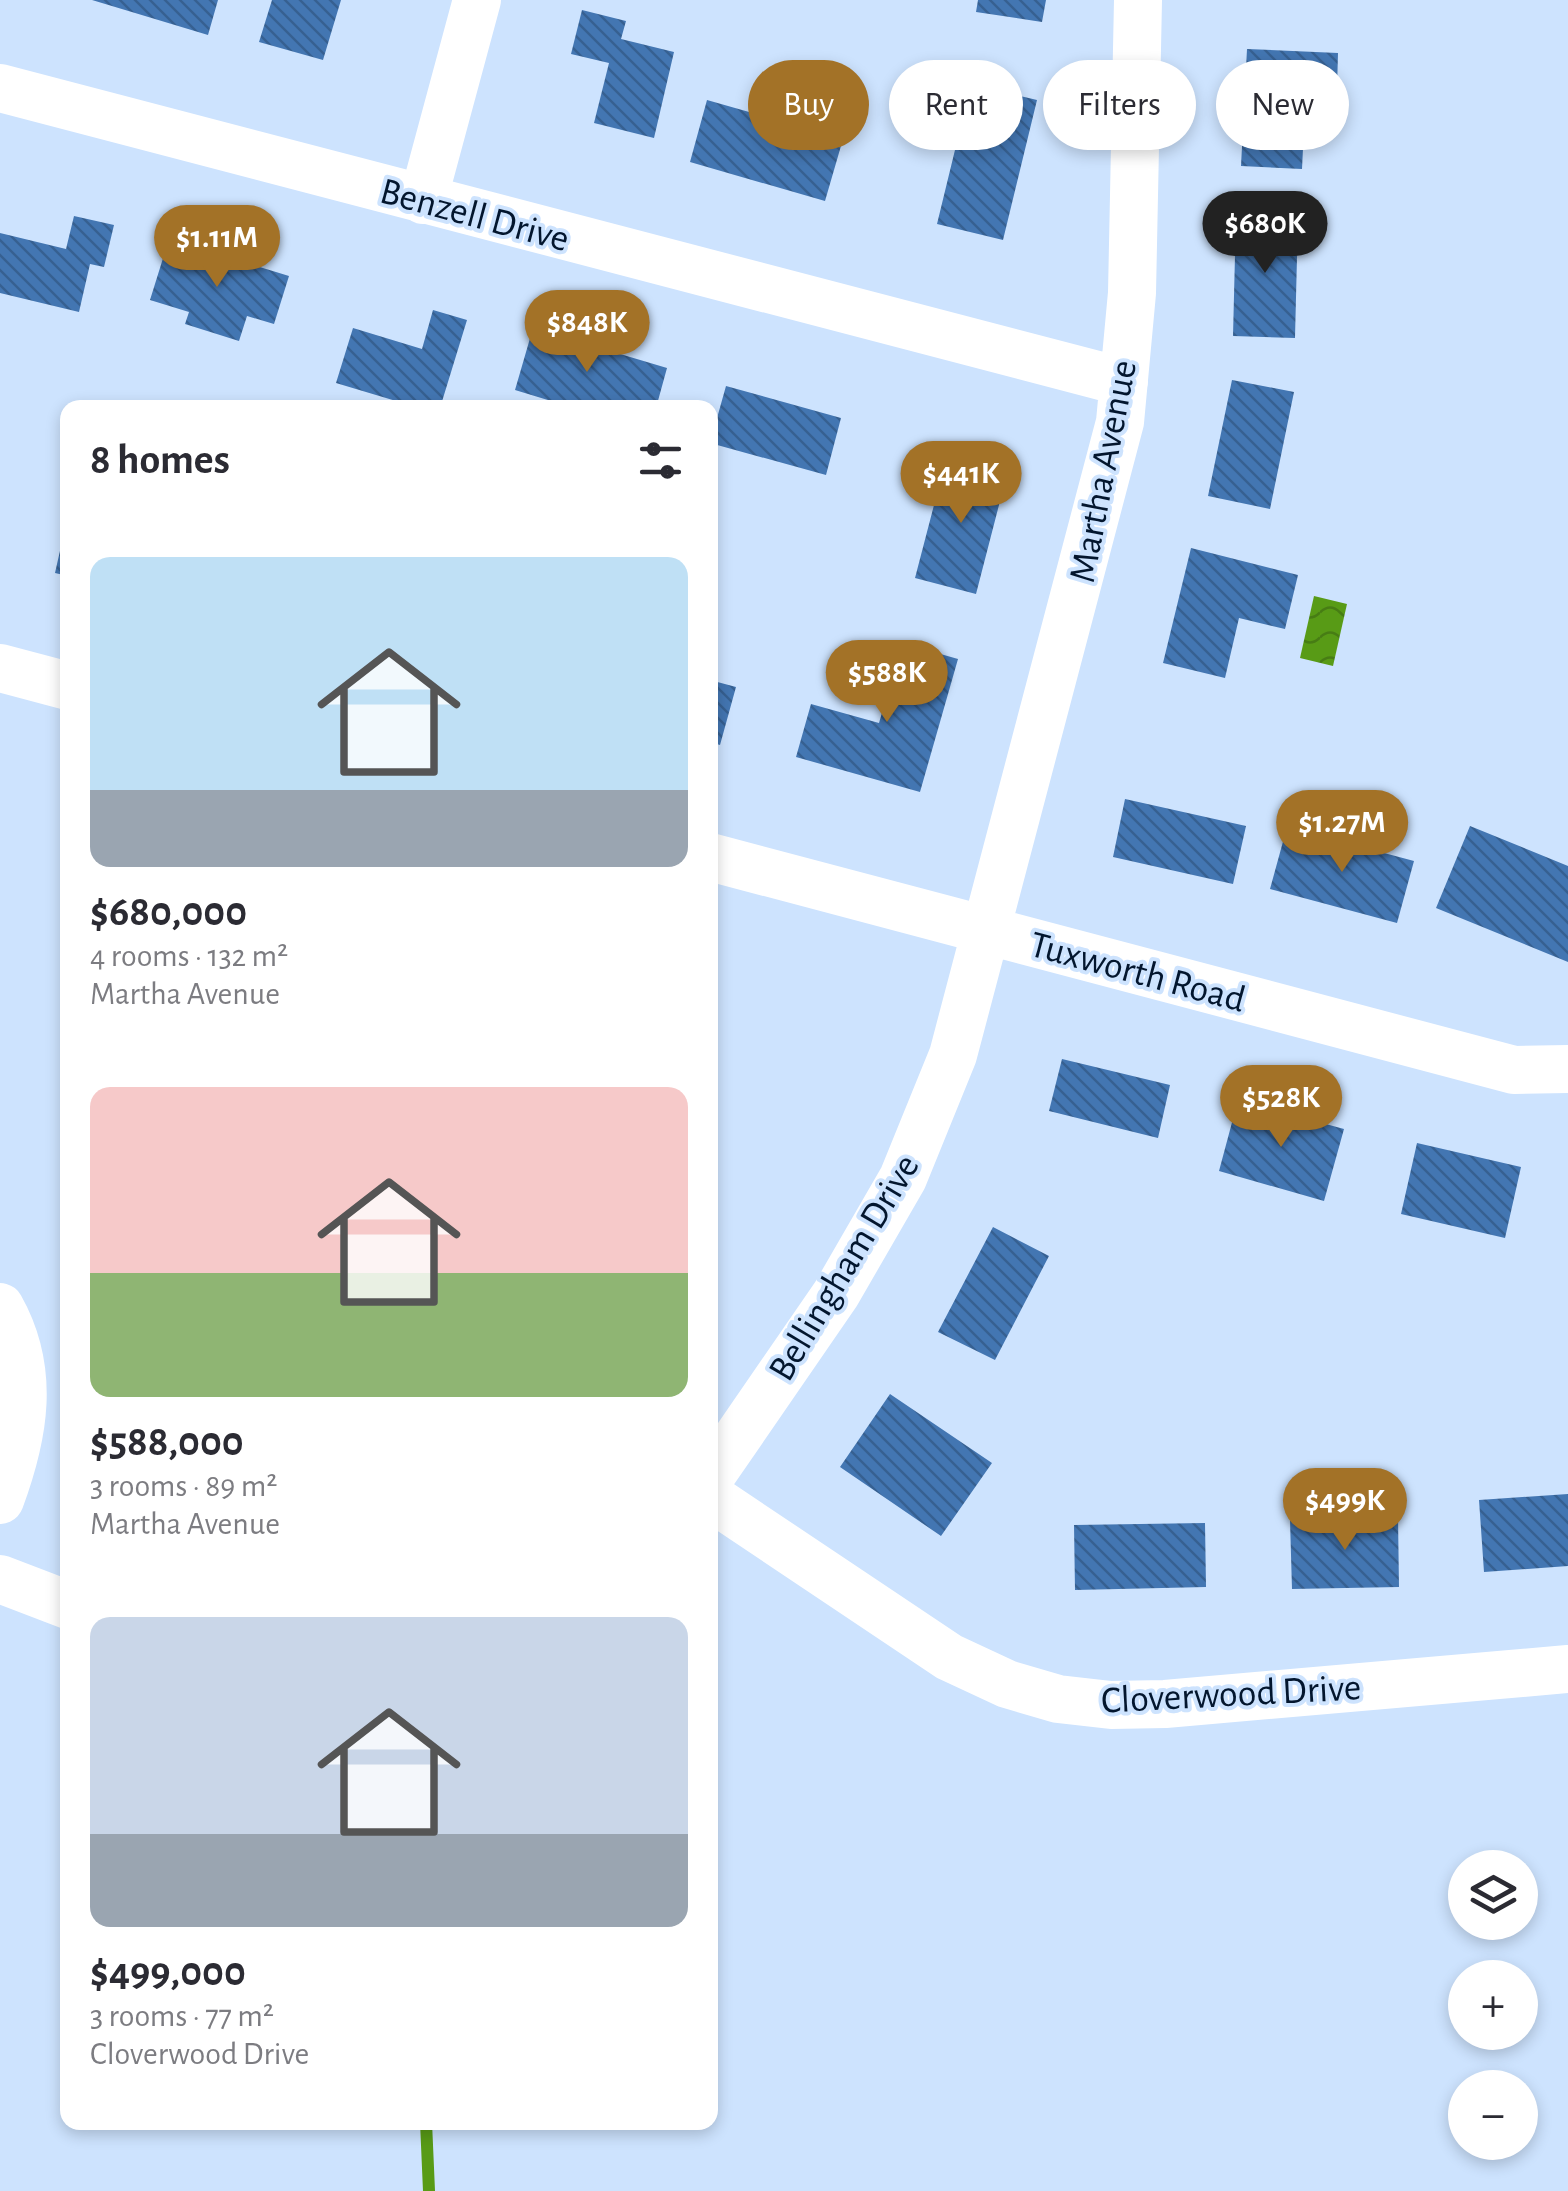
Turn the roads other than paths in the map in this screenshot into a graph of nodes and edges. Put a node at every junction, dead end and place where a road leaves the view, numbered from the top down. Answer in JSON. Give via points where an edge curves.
{"nodes":[{"id":1,"x":477,"y":0,"type":"edge"},
{"id":2,"x":1138,"y":0,"type":"edge"},
{"id":3,"x":0,"y":88,"type":"edge"},
{"id":4,"x":423,"y":200,"type":"junction"},
{"id":5,"x":1124,"y":382,"type":"junction"},
{"id":6,"x":0,"y":668,"type":"edge"},
{"id":7,"x":60,"y":684,"type":"edge"},
{"id":8,"x":718,"y":859,"type":"edge"},
{"id":9,"x":986,"y":931,"type":"junction"},
{"id":10,"x":1568,"y":1069,"type":"edge"},
{"id":11,"x":0,"y":1307,"type":"edge"},
{"id":12,"x":718,"y":1465,"type":"edge"},
{"id":13,"x":0,"y":1500,"type":"edge"},
{"id":14,"x":718,"y":1502,"type":"edge"},
{"id":15,"x":0,"y":1580,"type":"edge"},
{"id":16,"x":60,"y":1602,"type":"edge"},
{"id":17,"x":1568,"y":1669,"type":"edge"}],
"edges":[{"from":1,"to":4,"type":"street"},
{"from":2,"to":5,"type":"street","name":"Martha Avenue"},
{"from":3,"to":4,"type":"street","name":"Benzell Drive"},
{"from":4,"to":5,"type":"street","name":"Benzell Drive"},
{"from":5,"to":9,"type":"street","name":"Martha Avenue","via":[[1101,506]]},
{"from":6,"to":7,"type":"street"},
{"from":8,"to":9,"type":"street","name":"Tuxworth Road"},
{"from":9,"to":10,"type":"street","name":"Tuxworth Road","via":[[1514,1070]]},
{"from":9,"to":12,"type":"street","name":"Bellingham Drive","via":[[953,1055],[903,1178],[836,1294]]},
{"from":11,"to":13,"type":"street","via":[[21,1361],[24,1402],[19,1449]]},
{"from":14,"to":17,"type":"street","name":"Cloverwood Drive","via":[[949,1657],[1058,1698],[1165,1704]]},
{"from":15,"to":16,"type":"street"}]}
